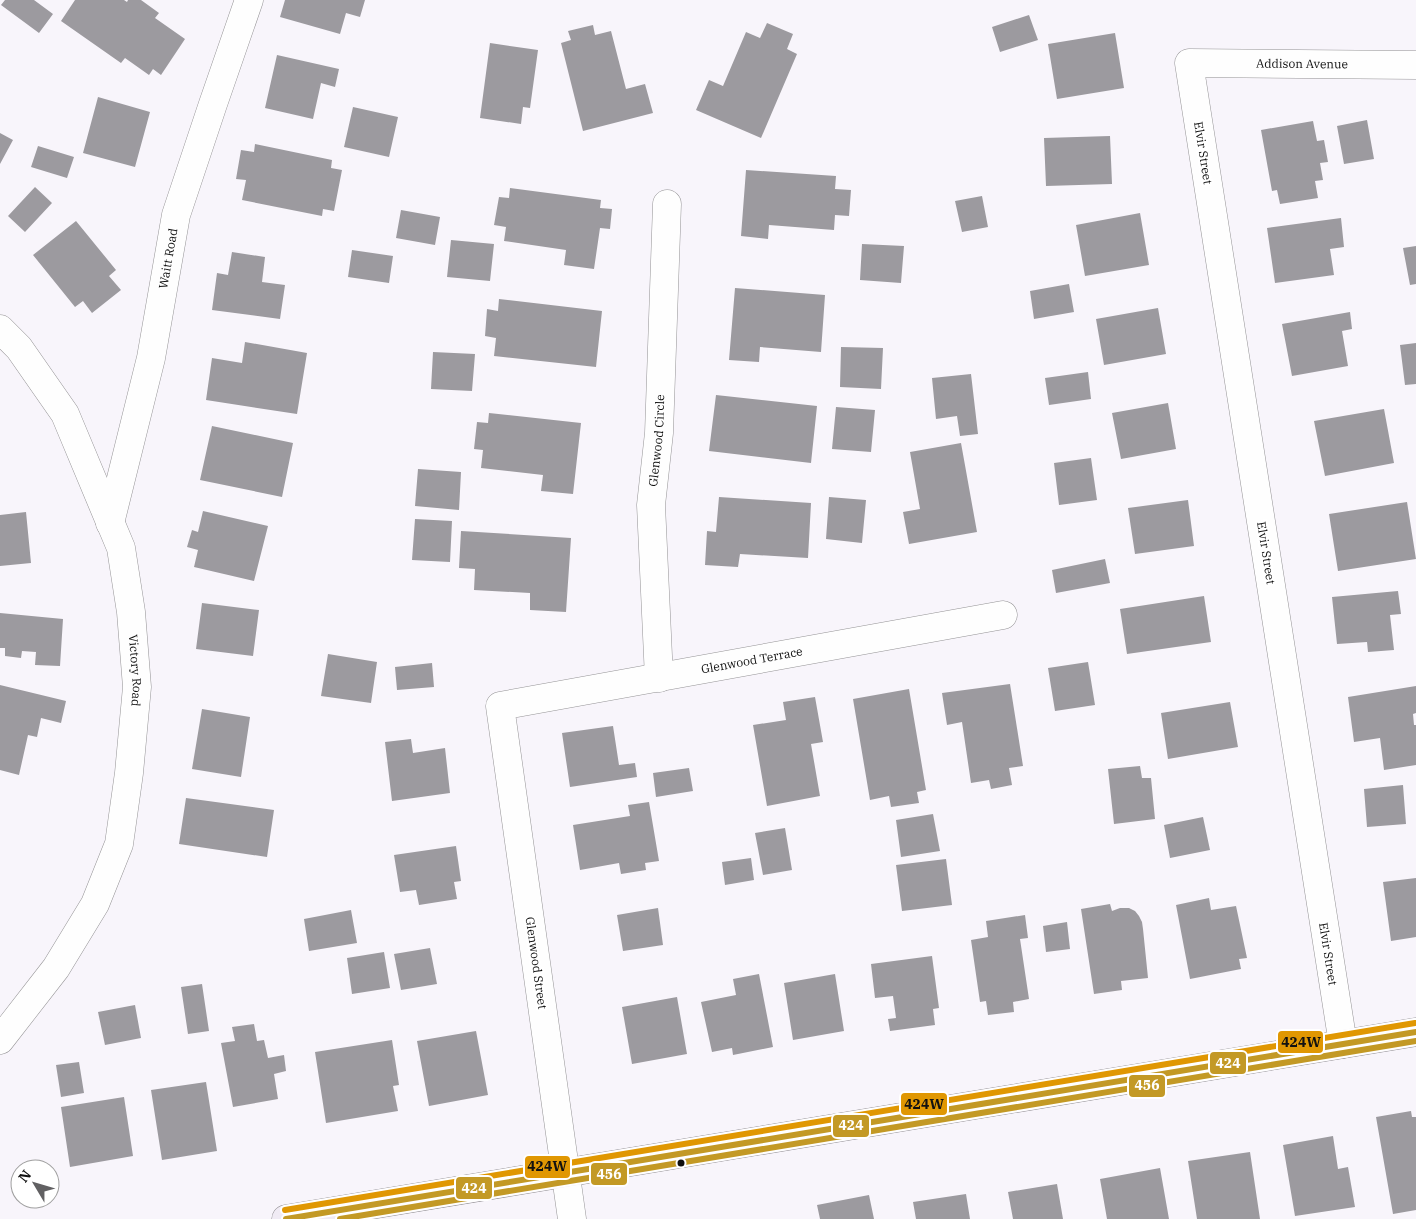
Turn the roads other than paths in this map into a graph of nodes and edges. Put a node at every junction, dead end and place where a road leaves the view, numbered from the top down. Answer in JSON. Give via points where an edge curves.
{"nodes":[{"id":1,"x":249,"y":0,"type":"edge"},
{"id":2,"x":1189,"y":63,"type":"joint"},
{"id":3,"x":1416,"y":65,"type":"edge"},
{"id":4,"x":667,"y":204,"type":"dead end"},
{"id":5,"x":0,"y":329,"type":"edge"},
{"id":6,"x":110,"y":523,"type":"junction"},
{"id":7,"x":1003,"y":616,"type":"dead end"},
{"id":8,"x":659,"y":678,"type":"junction"},
{"id":9,"x":500,"y":706,"type":"joint"},
{"id":10,"x":1416,"y":1032,"type":"edge"},
{"id":11,"x":0,"y":1040,"type":"edge"},
{"id":12,"x":1342,"y":1044,"type":"junction"},
{"id":13,"x":566,"y":1173,"type":"junction"},
{"id":14,"x":286,"y":1219,"type":"edge"},
{"id":15,"x":572,"y":1219,"type":"edge"}],
"edges":[{"from":1,"to":6,"type":"street","name":"Waitt Road","via":[[176,215],[151,358]]},
{"from":2,"to":3,"type":"street","name":"Addison Avenue"},
{"from":2,"to":12,"type":"street","name":"Elvir Street"},
{"from":4,"to":8,"type":"street","name":"Glenwood Circle","via":[[659,432],[651,505]]},
{"from":5,"to":6,"type":"street","name":"Victory Road","via":[[18,348],[65,414]]},
{"from":6,"to":11,"type":"street","name":"Victory Road","via":[[121,548],[131,612],[137,687],[119,844],[95,904],[56,968]]},
{"from":7,"to":8,"type":"street","name":"Glenwood Terrace"},
{"from":8,"to":9,"type":"street","name":"Glenwood Terrace"},
{"from":9,"to":13,"type":"street","name":"Glenwood Street"},
{"from":10,"to":12,"type":"main road"},
{"from":12,"to":13,"type":"main road"},
{"from":13,"to":14,"type":"main road"},
{"from":13,"to":15,"type":"street","name":"Glenwood Street"}]}
